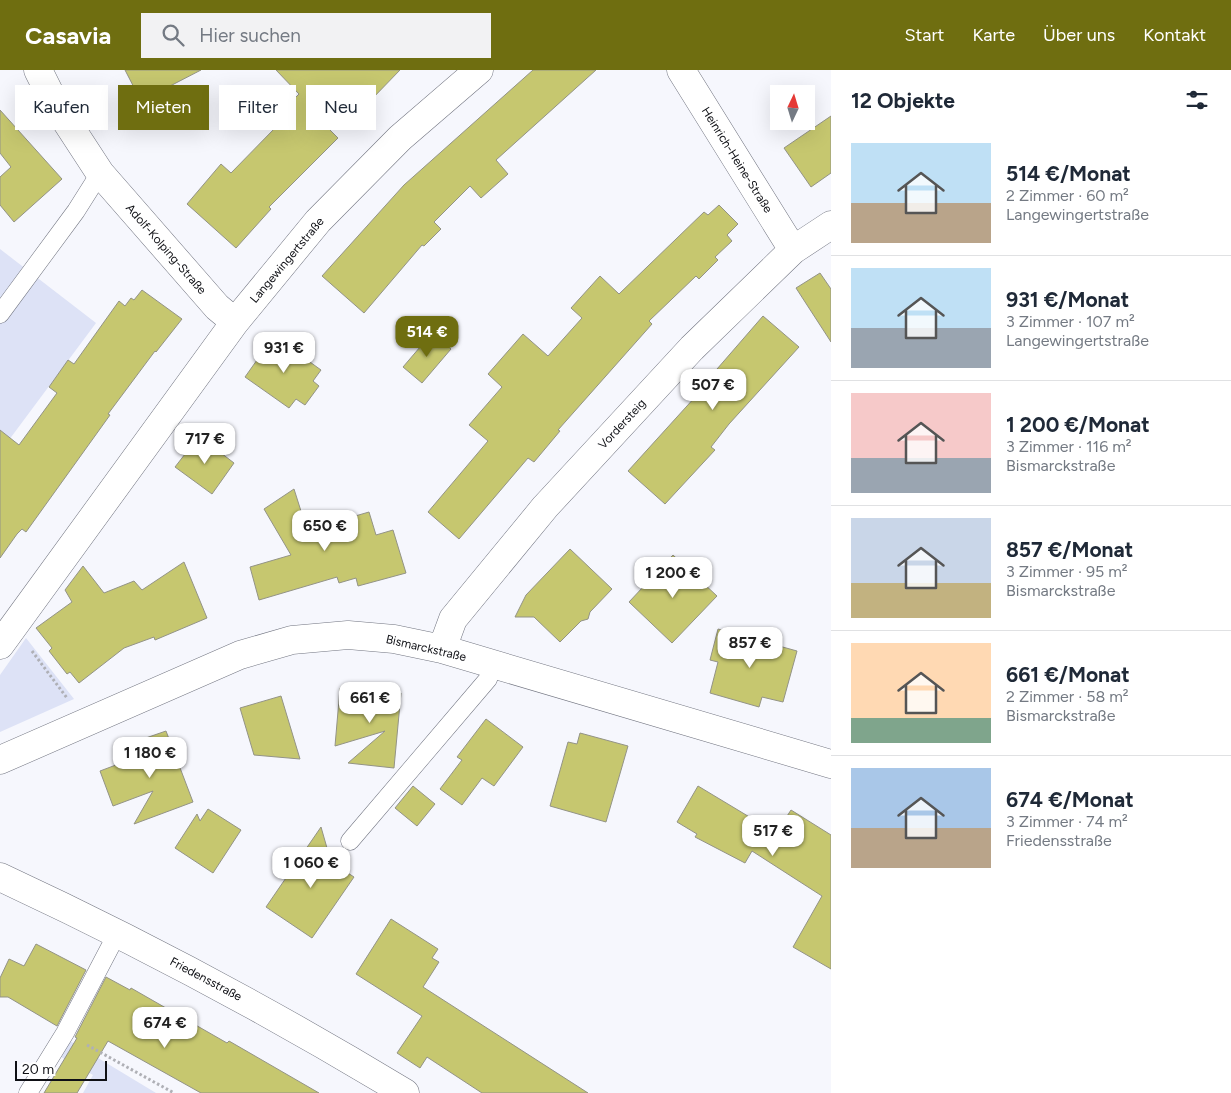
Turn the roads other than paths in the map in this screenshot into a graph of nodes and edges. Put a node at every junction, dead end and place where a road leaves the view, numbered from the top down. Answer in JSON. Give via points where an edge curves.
{"nodes":[{"id":1,"x":38,"y":70,"type":"edge"},
{"id":2,"x":479,"y":70,"type":"edge"},
{"id":3,"x":681,"y":70,"type":"edge"},
{"id":4,"x":100,"y":173,"type":"junction"},
{"id":5,"x":831,"y":225,"type":"edge"},
{"id":6,"x":794,"y":250,"type":"junction"},
{"id":7,"x":0,"y":314,"type":"edge"},
{"id":8,"x":235,"y":322,"type":"junction"},
{"id":9,"x":4,"y":639,"type":"edge"},
{"id":10,"x":442,"y":649,"type":"junction"},
{"id":11,"x":493,"y":665,"type":"junction"},
{"id":12,"x":0,"y":760,"type":"edge"},
{"id":13,"x":831,"y":764,"type":"edge"},
{"id":14,"x":350,"y":840,"type":"dead end"},
{"id":15,"x":0,"y":877,"type":"edge"},
{"id":16,"x":118,"y":932,"type":"junction"},
{"id":17,"x":28,"y":1093,"type":"edge"},
{"id":18,"x":405,"y":1093,"type":"edge"}],
"edges":[{"from":1,"to":4,"type":"street","name":"Adolf-Kolping-Straße","via":[[55,104]]},
{"from":2,"to":8,"type":"street","name":"Langewingertstraße","via":[[400,138],[318,221]]},
{"from":3,"to":6,"type":"street","name":"Heinrich-Heine-Straße"},
{"from":4,"to":7,"type":"lane"},
{"from":4,"to":8,"type":"street","name":"Adolf-Kolping-Straße","via":[[217,307]]},
{"from":5,"to":6,"type":"street","name":"Vordersteig"},
{"from":6,"to":10,"type":"street","name":"Vordersteig","via":[[692,348],[545,507],[453,619]]},
{"from":8,"to":9,"type":"street","name":"Langewingertstraße"},
{"from":10,"to":11,"type":"street","name":"Bismarckstraße"},
{"from":10,"to":12,"type":"street","name":"Bismarckstraße","via":[[394,639],[348,635],[292,640],[240,655]]},
{"from":11,"to":13,"type":"street","name":"Bismarckstraße"},
{"from":11,"to":14,"type":"lane","via":[[488,680]]},
{"from":15,"to":16,"type":"street","name":"Friedensstraße"},
{"from":16,"to":17,"type":"lane","via":[[65,1033]]},
{"from":16,"to":18,"type":"street","name":"Friedensstraße","via":[[309,1034]]}]}
